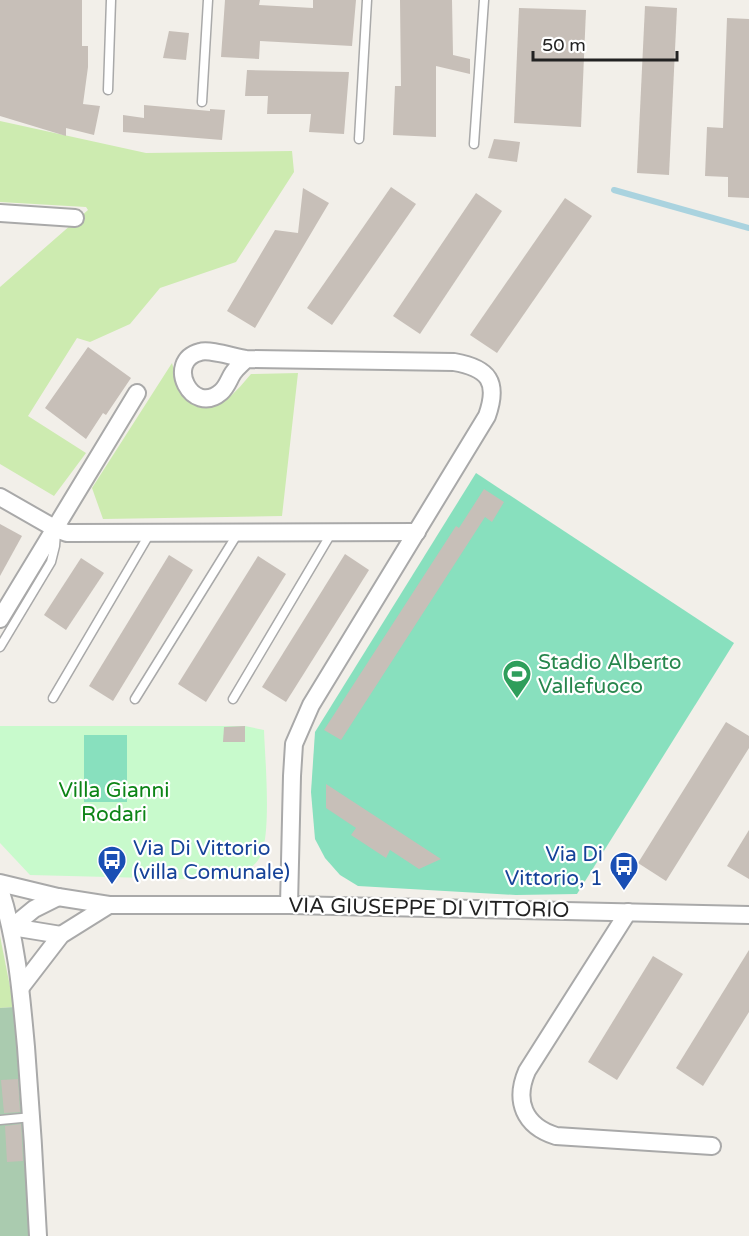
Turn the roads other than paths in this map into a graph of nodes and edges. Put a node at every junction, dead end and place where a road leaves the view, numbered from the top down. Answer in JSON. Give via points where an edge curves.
{"nodes":[{"id":1,"x":111,"y":0,"type":"edge"},
{"id":2,"x":208,"y":0,"type":"edge"},
{"id":3,"x":367,"y":0,"type":"edge"},
{"id":4,"x":484,"y":0,"type":"edge"},
{"id":5,"x":108,"y":90,"type":"dead end"},
{"id":6,"x":202,"y":102,"type":"dead end"},
{"id":7,"x":359,"y":139,"type":"dead end"},
{"id":8,"x":474,"y":144,"type":"dead end"},
{"id":9,"x":0,"y":213,"type":"edge"},
{"id":10,"x":75,"y":218,"type":"dead end"},
{"id":11,"x":246,"y":359,"type":"dead end"},
{"id":12,"x":137,"y":393,"type":"dead end"},
{"id":13,"x":0,"y":497,"type":"edge"},
{"id":14,"x":56,"y":529,"type":"junction"},
{"id":15,"x":332,"y":532,"type":"junction"},
{"id":16,"x":417,"y":532,"type":"junction"},
{"id":17,"x":150,"y":533,"type":"junction"},
{"id":18,"x":238,"y":533,"type":"junction"},
{"id":19,"x":0,"y":619,"type":"edge"},
{"id":20,"x":0,"y":647,"type":"edge"},
{"id":21,"x":53,"y":698,"type":"dead end"},
{"id":22,"x":135,"y":699,"type":"dead end"},
{"id":23,"x":233,"y":699,"type":"dead end"},
{"id":24,"x":0,"y":883,"type":"edge"},
{"id":25,"x":0,"y":889,"type":"edge"},
{"id":26,"x":58,"y":897,"type":"junction"},
{"id":27,"x":109,"y":905,"type":"junction"},
{"id":28,"x":289,"y":905,"type":"junction"},
{"id":29,"x":628,"y":912,"type":"junction"},
{"id":30,"x":749,"y":915,"type":"edge"},
{"id":31,"x":12,"y":927,"type":"junction"},
{"id":32,"x":61,"y":935,"type":"junction"},
{"id":33,"x":21,"y":987,"type":"junction"},
{"id":34,"x":32,"y":1118,"type":"junction"},
{"id":35,"x":0,"y":1120,"type":"edge"},
{"id":36,"x":712,"y":1146,"type":"dead end"},
{"id":37,"x":38,"y":1236,"type":"edge"}],
"edges":[{"from":1,"to":5,"type":"lane"},
{"from":2,"to":6,"type":"lane"},
{"from":3,"to":7,"type":"lane"},
{"from":4,"to":8,"type":"lane"},
{"from":9,"to":10,"type":"street"},
{"from":11,"to":16,"type":"street","via":[[454,362],[481,369],[491,386],[487,416]]},
{"from":12,"to":14,"type":"street"},
{"from":13,"to":14,"type":"street"},
{"from":14,"to":17,"type":"street","via":[[76,534]]},
{"from":14,"to":19,"type":"street"},
{"from":14,"to":20,"type":"lane","via":[[51,562]]},
{"from":15,"to":16,"type":"street"},
{"from":15,"to":18,"type":"street"},
{"from":15,"to":23,"type":"lane"},
{"from":16,"to":28,"type":"street","via":[[311,705],[296,738]]},
{"from":17,"to":18,"type":"street"},
{"from":17,"to":21,"type":"lane"},
{"from":18,"to":22,"type":"lane"},
{"from":24,"to":26,"type":"street","name":"VIA GIUSEPPE DI VITTORIO"},
{"from":25,"to":31,"type":"street"},
{"from":26,"to":27,"type":"street","name":"VIA GIUSEPPE DI VITTORIO"},
{"from":26,"to":31,"type":"street","via":[[34,909]]},
{"from":27,"to":28,"type":"street","name":"VIA GIUSEPPE DI VITTORIO"},
{"from":27,"to":32,"type":"street"},
{"from":28,"to":29,"type":"street","name":"VIA GIUSEPPE DI VITTORIO"},
{"from":29,"to":30,"type":"street","name":"VIA GIUSEPPE DI VITTORIO"},
{"from":29,"to":36,"type":"street","via":[[527,1071],[520,1098],[525,1113],[532,1124],[556,1136]]},
{"from":31,"to":32,"type":"street"},
{"from":31,"to":33,"type":"street"},
{"from":32,"to":33,"type":"street"},
{"from":33,"to":34,"type":"street"},
{"from":34,"to":35,"type":"lane"},
{"from":34,"to":37,"type":"street"}]}
